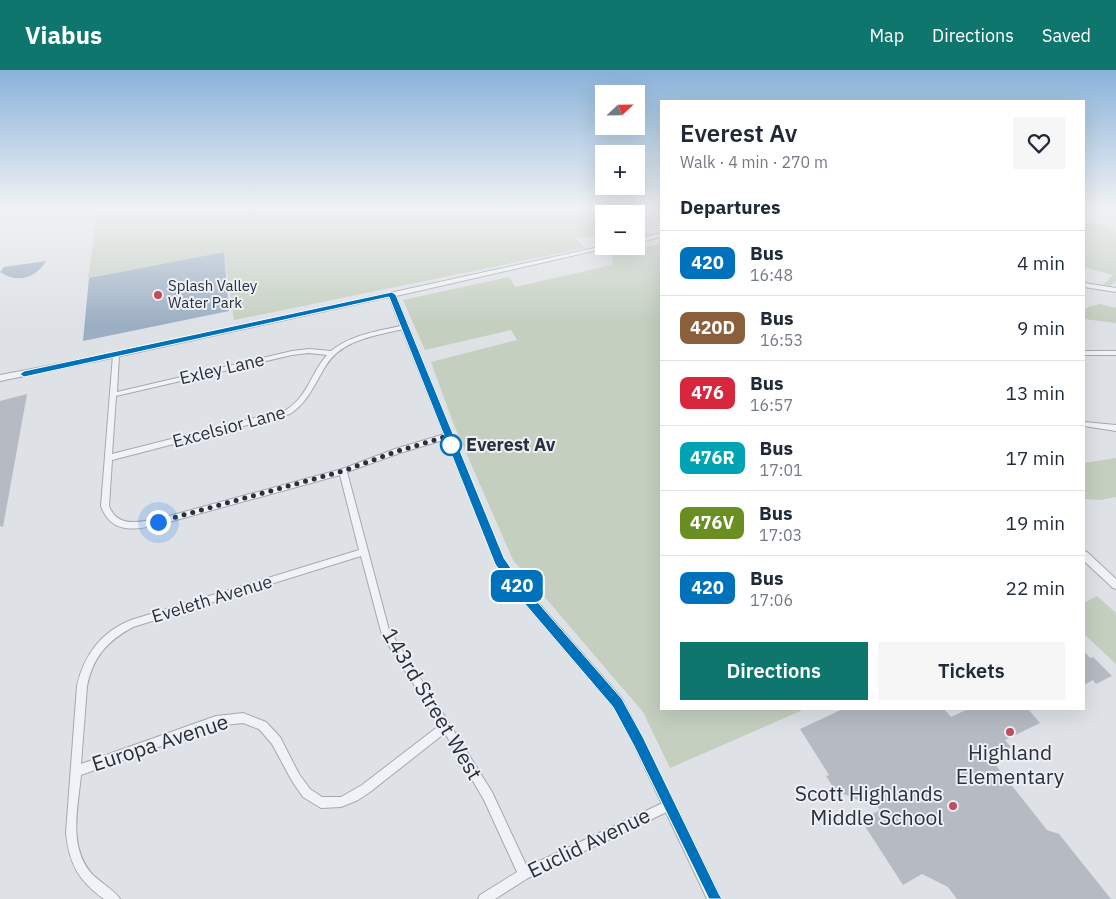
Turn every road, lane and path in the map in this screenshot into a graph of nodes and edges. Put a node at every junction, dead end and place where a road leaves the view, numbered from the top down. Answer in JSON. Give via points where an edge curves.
{"nodes":[{"id":1,"x":595,"y":250,"type":"edge"},
{"id":2,"x":1085,"y":285,"type":"edge"},
{"id":3,"x":1116,"y":290,"type":"edge"},
{"id":4,"x":392,"y":295,"type":"junction"},
{"id":5,"x":405,"y":327,"type":"junction"},
{"id":6,"x":332,"y":353,"type":"junction"},
{"id":7,"x":1085,"y":353,"type":"edge"},
{"id":8,"x":1116,"y":353,"type":"edge"},
{"id":9,"x":116,"y":355,"type":"junction"},
{"id":10,"x":0,"y":380,"type":"edge"},
{"id":11,"x":113,"y":395,"type":"junction"},
{"id":12,"x":1085,"y":424,"type":"edge"},
{"id":13,"x":1116,"y":428,"type":"edge"},
{"id":14,"x":448,"y":436,"type":"junction"},
{"id":15,"x":109,"y":458,"type":"junction"},
{"id":16,"x":343,"y":471,"type":"junction"},
{"id":17,"x":363,"y":552,"type":"junction"},
{"id":18,"x":1085,"y":556,"type":"edge"},
{"id":19,"x":1116,"y":584,"type":"edge"},
{"id":20,"x":446,"y":726,"type":"junction"},
{"id":21,"x":76,"y":771,"type":"junction"},
{"id":22,"x":669,"y":805,"type":"junction"},
{"id":23,"x":524,"y":874,"type":"junction"},
{"id":24,"x":114,"y":899,"type":"edge"},
{"id":25,"x":484,"y":899,"type":"edge"},
{"id":26,"x":714,"y":899,"type":"edge"}],
"edges":[{"from":1,"to":4,"type":"street"},
{"from":2,"to":3,"type":"street"},
{"from":4,"to":5,"type":"street"},
{"from":4,"to":9,"type":"street"},
{"from":5,"to":6,"type":"street","name":"Excelsior Lane","via":[[355,339]]},
{"from":5,"to":14,"type":"street"},
{"from":6,"to":11,"type":"street","name":"Exley Lane","via":[[284,354]]},
{"from":6,"to":15,"type":"street","name":"Excelsior Lane","via":[[306,397],[288,412]]},
{"from":7,"to":8,"type":"street"},
{"from":9,"to":10,"type":"street"},
{"from":9,"to":11,"type":"street"},
{"from":11,"to":15,"type":"street"},
{"from":12,"to":13,"type":"street"},
{"from":14,"to":16,"type":"street"},
{"from":14,"to":22,"type":"street","via":[[499,561],[618,703]]},
{"from":15,"to":16,"type":"street","via":[[105,506],[108,516],[132,526],[150,524]]},
{"from":16,"to":17,"type":"street","name":"143rd Street West"},
{"from":17,"to":20,"type":"street","name":"143rd Street West","via":[[385,632]]},
{"from":17,"to":21,"type":"street","name":"Eveleth Avenue","via":[[124,627],[108,639],[94,652],[84,677]]},
{"from":18,"to":19,"type":"street"},
{"from":20,"to":21,"type":"street","name":"Europa Avenue","via":[[358,794],[339,802],[322,802],[308,796],[272,734],[248,718],[216,721]]},
{"from":20,"to":23,"type":"street","name":"143rd Street West","via":[[488,796]]},
{"from":21,"to":24,"type":"street","name":"Eveleth Avenue","via":[[70,833],[74,857],[84,875]]},
{"from":22,"to":23,"type":"street","name":"Euclid Avenue"},
{"from":22,"to":26,"type":"street"},
{"from":23,"to":25,"type":"street","name":"Euclid Avenue"}]}
